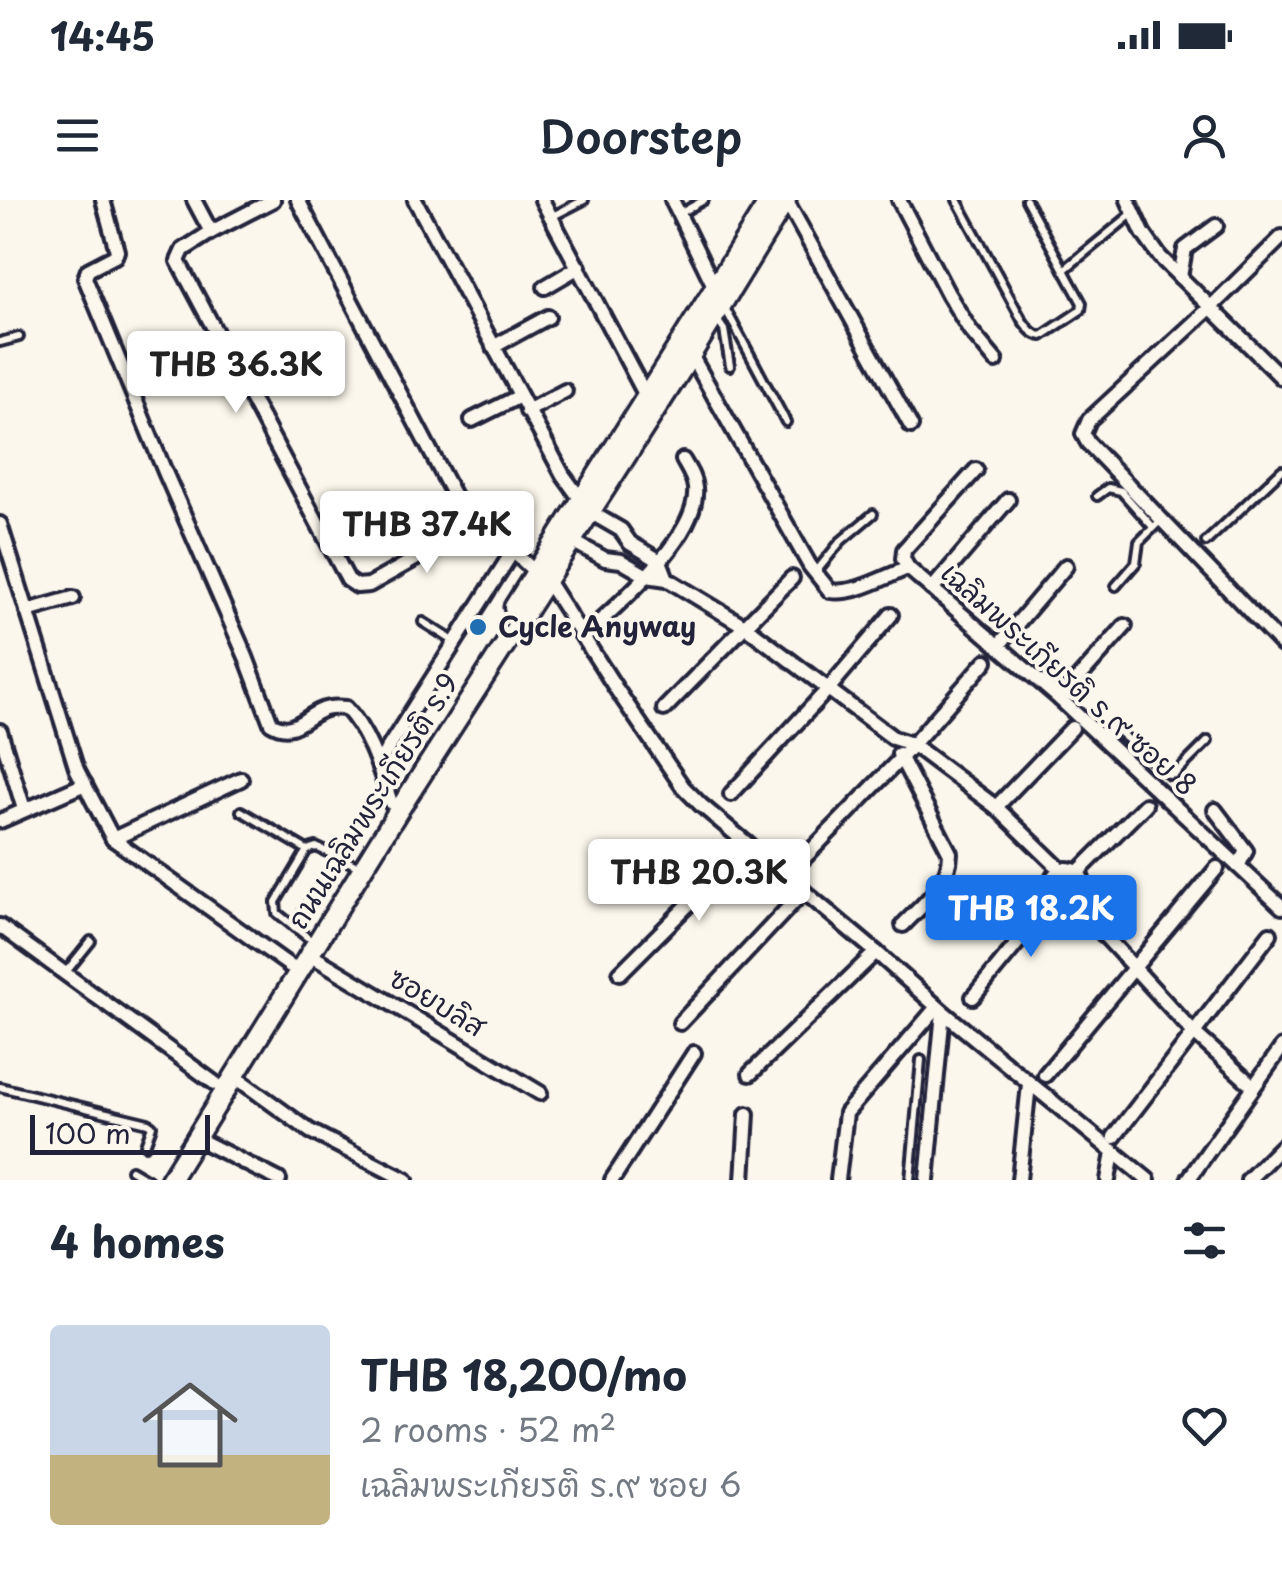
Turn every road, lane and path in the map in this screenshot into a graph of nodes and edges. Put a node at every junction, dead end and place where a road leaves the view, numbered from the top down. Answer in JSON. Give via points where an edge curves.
{"nodes":[{"id":1,"x":103,"y":200,"type":"edge"},
{"id":2,"x":194,"y":200,"type":"edge"},
{"id":3,"x":274,"y":200,"type":"edge"},
{"id":4,"x":298,"y":200,"type":"edge"},
{"id":5,"x":415,"y":200,"type":"edge"},
{"id":6,"x":542,"y":200,"type":"edge"},
{"id":7,"x":584,"y":200,"type":"edge"},
{"id":8,"x":672,"y":200,"type":"edge"},
{"id":9,"x":704,"y":200,"type":"edge"},
{"id":10,"x":770,"y":200,"type":"edge"},
{"id":11,"x":786,"y":200,"type":"edge"},
{"id":12,"x":899,"y":200,"type":"edge"},
{"id":13,"x":956,"y":200,"type":"edge"},
{"id":14,"x":1026,"y":200,"type":"edge"},
{"id":15,"x":1131,"y":206,"type":"edge"},
{"id":16,"x":680,"y":214,"type":"junction"},
{"id":17,"x":552,"y":217,"type":"junction"},
{"id":18,"x":1216,"y":226,"type":"dead end"},
{"id":19,"x":211,"y":232,"type":"junction"},
{"id":20,"x":1282,"y":238,"type":"edge"},
{"id":21,"x":579,"y":268,"type":"junction"},
{"id":22,"x":1064,"y":270,"type":"junction"},
{"id":23,"x":1180,"y":277,"type":"junction"},
{"id":24,"x":545,"y":288,"type":"dead end"},
{"id":25,"x":716,"y":303,"type":"junction"},
{"id":26,"x":1210,"y":308,"type":"junction"},
{"id":27,"x":548,"y":317,"type":"dead end"},
{"id":28,"x":19,"y":337,"type":"dead end"},
{"id":29,"x":0,"y":342,"type":"edge"},
{"id":30,"x":493,"y":347,"type":"junction"},
{"id":31,"x":691,"y":355,"type":"junction"},
{"id":32,"x":996,"y":361,"type":"dead end"},
{"id":33,"x":730,"y":366,"type":"dead end"},
{"id":34,"x":1282,"y":378,"type":"edge"},
{"id":35,"x":565,"y":392,"type":"dead end"},
{"id":36,"x":520,"y":396,"type":"junction"},
{"id":37,"x":646,"y":396,"type":"junction"},
{"id":38,"x":528,"y":411,"type":"junction"},
{"id":39,"x":472,"y":420,"type":"dead end"},
{"id":40,"x":786,"y":422,"type":"dead end"},
{"id":41,"x":911,"y":426,"type":"dead end"},
{"id":42,"x":683,"y":460,"type":"dead end"},
{"id":43,"x":976,"y":470,"type":"dead end"},
{"id":44,"x":1282,"y":470,"type":"edge"},
{"id":45,"x":1097,"y":496,"type":"dead end"},
{"id":46,"x":1008,"y":500,"type":"dead end"},
{"id":47,"x":586,"y":505,"type":"junction"},
{"id":48,"x":874,"y":514,"type":"dead end"},
{"id":49,"x":0,"y":524,"type":"edge"},
{"id":50,"x":1156,"y":524,"type":"junction"},
{"id":51,"x":472,"y":530,"type":"junction"},
{"id":52,"x":572,"y":541,"type":"junction"},
{"id":53,"x":1206,"y":542,"type":"dead end"},
{"id":54,"x":513,"y":551,"type":"junction"},
{"id":55,"x":660,"y":561,"type":"junction"},
{"id":56,"x":1066,"y":566,"type":"dead end"},
{"id":57,"x":908,"y":568,"type":"junction"},
{"id":58,"x":815,"y":573,"type":"junction"},
{"id":59,"x":541,"y":576,"type":"junction"},
{"id":60,"x":647,"y":576,"type":"junction"},
{"id":61,"x":792,"y":578,"type":"dead end"},
{"id":62,"x":667,"y":579,"type":"junction"},
{"id":63,"x":1116,"y":586,"type":"dead end"},
{"id":64,"x":932,"y":588,"type":"junction"},
{"id":65,"x":73,"y":598,"type":"dead end"},
{"id":66,"x":27,"y":611,"type":"junction"},
{"id":67,"x":891,"y":615,"type":"dead end"},
{"id":68,"x":423,"y":622,"type":"dead end"},
{"id":69,"x":746,"y":626,"type":"junction"},
{"id":70,"x":1125,"y":626,"type":"dead end"},
{"id":71,"x":1277,"y":629,"type":"edge"},
{"id":72,"x":584,"y":636,"type":"junction"},
{"id":73,"x":456,"y":642,"type":"junction"},
{"id":74,"x":998,"y":645,"type":"junction"},
{"id":75,"x":1282,"y":645,"type":"edge"},
{"id":76,"x":986,"y":661,"type":"dead end"},
{"id":77,"x":828,"y":688,"type":"junction"},
{"id":78,"x":1060,"y":698,"type":"junction"},
{"id":79,"x":664,"y":709,"type":"dead end"},
{"id":80,"x":1072,"y":728,"type":"dead end"},
{"id":81,"x":0,"y":731,"type":"edge"},
{"id":82,"x":892,"y":738,"type":"junction"},
{"id":83,"x":1102,"y":738,"type":"junction"},
{"id":84,"x":1208,"y":740,"type":"dead end"},
{"id":85,"x":912,"y":744,"type":"junction"},
{"id":86,"x":901,"y":758,"type":"junction"},
{"id":87,"x":378,"y":764,"type":"junction"},
{"id":88,"x":241,"y":779,"type":"dead end"},
{"id":89,"x":85,"y":784,"type":"junction"},
{"id":90,"x":730,"y":794,"type":"dead end"},
{"id":91,"x":391,"y":804,"type":"junction"},
{"id":92,"x":1144,"y":804,"type":"dead end"},
{"id":93,"x":996,"y":807,"type":"junction"},
{"id":94,"x":24,"y":809,"type":"junction"},
{"id":95,"x":1215,"y":810,"type":"dead end"},
{"id":96,"x":240,"y":811,"type":"dead end"},
{"id":97,"x":0,"y":821,"type":"edge"},
{"id":98,"x":113,"y":839,"type":"junction"},
{"id":99,"x":748,"y":845,"type":"junction"},
{"id":100,"x":306,"y":850,"type":"junction"},
{"id":101,"x":804,"y":859,"type":"dead end"},
{"id":102,"x":350,"y":863,"type":"junction"},
{"id":103,"x":1238,"y":866,"type":"junction"},
{"id":104,"x":1217,"y":868,"type":"dead end"},
{"id":105,"x":1060,"y":870,"type":"junction"},
{"id":106,"x":1077,"y":873,"type":"junction"},
{"id":107,"x":804,"y":891,"type":"junction"},
{"id":108,"x":1056,"y":896,"type":"junction"},
{"id":109,"x":1279,"y":897,"type":"edge"},
{"id":110,"x":1072,"y":900,"type":"junction"},
{"id":111,"x":903,"y":925,"type":"dead end"},
{"id":112,"x":0,"y":926,"type":"edge"},
{"id":113,"x":1270,"y":934,"type":"dead end"},
{"id":114,"x":307,"y":940,"type":"junction"},
{"id":115,"x":90,"y":941,"type":"dead end"},
{"id":116,"x":876,"y":952,"type":"junction"},
{"id":117,"x":1134,"y":965,"type":"junction"},
{"id":118,"x":290,"y":966,"type":"junction"},
{"id":119,"x":65,"y":973,"type":"junction"},
{"id":120,"x":620,"y":973,"type":"dead end"},
{"id":121,"x":973,"y":997,"type":"dead end"},
{"id":122,"x":940,"y":1009,"type":"junction"},
{"id":123,"x":680,"y":1023,"type":"dead end"},
{"id":124,"x":1193,"y":1032,"type":"junction"},
{"id":125,"x":1282,"y":1047,"type":"edge"},
{"id":126,"x":694,"y":1053,"type":"dead end"},
{"id":127,"x":921,"y":1060,"type":"dead end"},
{"id":128,"x":750,"y":1074,"type":"dead end"},
{"id":129,"x":1045,"y":1074,"type":"dead end"},
{"id":130,"x":225,"y":1084,"type":"junction"},
{"id":131,"x":1028,"y":1084,"type":"junction"},
{"id":132,"x":1254,"y":1086,"type":"junction"},
{"id":133,"x":0,"y":1087,"type":"edge"},
{"id":134,"x":540,"y":1092,"type":"dead end"},
{"id":135,"x":747,"y":1114,"type":"dead end"},
{"id":136,"x":1114,"y":1137,"type":"dead end"},
{"id":137,"x":196,"y":1138,"type":"junction"},
{"id":138,"x":145,"y":1145,"type":"dead end"},
{"id":139,"x":1282,"y":1146,"type":"edge"},
{"id":140,"x":1113,"y":1153,"type":"junction"},
{"id":141,"x":131,"y":1170,"type":"dead end"},
{"id":142,"x":148,"y":1180,"type":"edge"},
{"id":143,"x":156,"y":1180,"type":"edge"},
{"id":144,"x":170,"y":1180,"type":"edge"},
{"id":145,"x":278,"y":1180,"type":"edge"},
{"id":146,"x":406,"y":1180,"type":"edge"},
{"id":147,"x":612,"y":1180,"type":"edge"},
{"id":148,"x":743,"y":1180,"type":"edge"},
{"id":149,"x":838,"y":1180,"type":"edge"},
{"id":150,"x":910,"y":1180,"type":"edge"},
{"id":151,"x":927,"y":1180,"type":"edge"},
{"id":152,"x":1020,"y":1180,"type":"edge"},
{"id":153,"x":1108,"y":1180,"type":"edge"},
{"id":154,"x":1148,"y":1180,"type":"edge"},
{"id":155,"x":1188,"y":1180,"type":"edge"},
{"id":156,"x":1248,"y":1180,"type":"edge"}],
"edges":[{"from":1,"to":87,"type":"street","via":[[117,251],[84,278],[271,723],[289,728],[320,710],[346,708]]},
{"from":2,"to":19,"type":"street"},
{"from":3,"to":19,"type":"street"},
{"from":4,"to":51,"type":"street"},
{"from":5,"to":30,"type":"street"},
{"from":6,"to":17,"type":"street"},
{"from":7,"to":17,"type":"lane"},
{"from":8,"to":16,"type":"street"},
{"from":9,"to":16,"type":"lane"},
{"from":10,"to":25,"type":"main road","name":"ถนนเฉลิมพระเกียรติ ร.9"},
{"from":11,"to":25,"type":"main road","name":"ถนนเฉลิมพระเกียรติ ร.9"},
{"from":11,"to":41,"type":"street"},
{"from":12,"to":32,"type":"street","via":[[970,330]]},
{"from":13,"to":22,"type":"lane","via":[[1036,336],[1081,310]]},
{"from":14,"to":22,"type":"lane"},
{"from":15,"to":22,"type":"lane"},
{"from":15,"to":23,"type":"street","via":[[1143,233]]},
{"from":16,"to":25,"type":"street"},
{"from":17,"to":21,"type":"street"},
{"from":18,"to":23,"type":"street","via":[[1184,249]]},
{"from":19,"to":51,"type":"street","via":[[178,261],[348,580],[369,584]]},
{"from":20,"to":26,"type":"street"},
{"from":21,"to":24,"type":"street"},
{"from":21,"to":37,"type":"street"},
{"from":23,"to":26,"type":"street"},
{"from":25,"to":31,"type":"main road","name":"ถนนเฉลิมพระเกียรติ ร.9"},
{"from":25,"to":33,"type":"lane"},
{"from":25,"to":37,"type":"main road","name":"ถนนเฉลิมพระเกียรติ ร.9"},
{"from":25,"to":40,"type":"lane"},
{"from":26,"to":34,"type":"street"},
{"from":26,"to":50,"type":"street","via":[[1088,420],[1083,434]]},
{"from":27,"to":30,"type":"street"},
{"from":28,"to":29,"type":"lane"},
{"from":30,"to":36,"type":"street"},
{"from":31,"to":47,"type":"main road","name":"ถนนเฉลิมพระเกียรติ ร.9"},
{"from":31,"to":58,"type":"street"},
{"from":35,"to":38,"type":"street"},
{"from":36,"to":38,"type":"street"},
{"from":36,"to":39,"type":"street"},
{"from":37,"to":47,"type":"main road","name":"ถนนเฉลิมพระเกียรติ ร.9"},
{"from":38,"to":47,"type":"street"},
{"from":42,"to":55,"type":"street","via":[[692,474],[694,502]]},
{"from":43,"to":57,"type":"street","via":[[904,550]]},
{"from":44,"to":53,"type":"lane"},
{"from":45,"to":50,"type":"lane","via":[[1108,488],[1121,491]]},
{"from":46,"to":64,"type":"street"},
{"from":47,"to":52,"type":"main road","name":"ถนนเฉลิมพระเกียรติ ร.9"},
{"from":47,"to":55,"type":"street"},
{"from":47,"to":59,"type":"main road","name":"ถนนเฉลิมพระเกียรติ ร.9"},
{"from":48,"to":58,"type":"lane"},
{"from":49,"to":66,"type":"street"},
{"from":50,"to":63,"type":"lane","via":[[1139,542],[1134,568]]},
{"from":50,"to":71,"type":"street"},
{"from":51,"to":54,"type":"street"},
{"from":52,"to":59,"type":"main road","name":"ถนนเฉลิมพระเกียรติ ร.9"},
{"from":52,"to":60,"type":"street"},
{"from":54,"to":59,"type":"street"},
{"from":54,"to":73,"type":"street"},
{"from":55,"to":60,"type":"street"},
{"from":55,"to":62,"type":"street"},
{"from":56,"to":74,"type":"street"},
{"from":57,"to":58,"type":"street","name":"เฉลิมพระเกียรติ ร.๙ ซอย 8","via":[[840,592],[830,591]]},
{"from":57,"to":64,"type":"street","name":"เฉลิมพระเกียรติ ร.๙ ซอย 8"},
{"from":59,"to":72,"type":"street"},
{"from":59,"to":91,"type":"main road","name":"ถนนเฉลิมพระเกียรติ ร.9"},
{"from":59,"to":102,"type":"main road","name":"ถนนเฉลิมพระเกียรติ ร.9"},
{"from":60,"to":62,"type":"street"},
{"from":60,"to":72,"type":"street"},
{"from":61,"to":69,"type":"street"},
{"from":62,"to":69,"type":"street"},
{"from":64,"to":74,"type":"street","name":"เฉลิมพระเกียรติ ร.๙ ซอย 8"},
{"from":65,"to":66,"type":"street"},
{"from":66,"to":89,"type":"street"},
{"from":67,"to":77,"type":"street"},
{"from":68,"to":73,"type":"lane"},
{"from":69,"to":77,"type":"street"},
{"from":69,"to":79,"type":"street"},
{"from":70,"to":78,"type":"street"},
{"from":71,"to":75,"type":"street"},
{"from":72,"to":99,"type":"street","via":[[684,787]]},
{"from":73,"to":87,"type":"street"},
{"from":74,"to":78,"type":"street","name":"เฉลิมพระเกียรติ ร.๙ ซอย 8"},
{"from":76,"to":85,"type":"street"},
{"from":77,"to":82,"type":"street"},
{"from":77,"to":90,"type":"street"},
{"from":78,"to":83,"type":"street","name":"เฉลิมพระเกียรติ ร.๙ ซอย 8"},
{"from":80,"to":93,"type":"street"},
{"from":81,"to":94,"type":"street"},
{"from":82,"to":85,"type":"street"},
{"from":82,"to":86,"type":"street"},
{"from":83,"to":84,"type":"lane","via":[[1112,726],[1170,775]]},
{"from":83,"to":103,"type":"street","name":"เฉลิมพระเกียรติ ร.๙ ซอย 8"},
{"from":85,"to":86,"type":"street"},
{"from":85,"to":93,"type":"street"},
{"from":86,"to":101,"type":"street"},
{"from":86,"to":111,"type":"street","via":[[950,853],[942,884]]},
{"from":87,"to":91,"type":"street"},
{"from":88,"to":98,"type":"street"},
{"from":89,"to":94,"type":"street"},
{"from":89,"to":98,"type":"street"},
{"from":91,"to":102,"type":"main road","name":"ถนนเฉลิมพระเกียรติ ร.9"},
{"from":92,"to":106,"type":"street"},
{"from":93,"to":105,"type":"street"},
{"from":94,"to":97,"type":"street"},
{"from":95,"to":103,"type":"street","via":[[1246,850]]},
{"from":96,"to":100,"type":"lane"},
{"from":98,"to":118,"type":"street"},
{"from":99,"to":107,"type":"street"},
{"from":99,"to":120,"type":"street"},
{"from":100,"to":102,"type":"lane","via":[[316,847]]},
{"from":100,"to":114,"type":"lane","via":[[276,902],[277,913]]},
{"from":102,"to":114,"type":"main road","name":"ถนนเฉลิมพระเกียรติ ร.9"},
{"from":103,"to":109,"type":"street","name":"เฉลิมพระเกียรติ ร.๙ ซอย 8"},
{"from":104,"to":117,"type":"street"},
{"from":105,"to":106,"type":"street"},
{"from":105,"to":108,"type":"street","via":[[1051,882]]},
{"from":106,"to":110,"type":"street","via":[[1082,888]]},
{"from":107,"to":116,"type":"street"},
{"from":107,"to":123,"type":"street"},
{"from":108,"to":110,"type":"street"},
{"from":108,"to":121,"type":"street"},
{"from":110,"to":117,"type":"street"},
{"from":112,"to":119,"type":"street"},
{"from":113,"to":124,"type":"street"},
{"from":114,"to":118,"type":"main road","name":"ถนนเฉลิมพระเกียรติ ร.9"},
{"from":114,"to":130,"type":"main road","name":"ถนนเฉลิมพระเกียรติ ร.9"},
{"from":114,"to":134,"type":"street","name":"ซอยบลิส"},
{"from":115,"to":119,"type":"lane"},
{"from":116,"to":122,"type":"street"},
{"from":116,"to":128,"type":"street"},
{"from":117,"to":124,"type":"street"},
{"from":117,"to":129,"type":"street"},
{"from":118,"to":130,"type":"main road","name":"ถนนเฉลิมพระเกียรติ ร.9"},
{"from":119,"to":130,"type":"street"},
{"from":122,"to":131,"type":"street"},
{"from":122,"to":149,"type":"street","via":[[846,1113]]},
{"from":122,"to":151,"type":"street"},
{"from":124,"to":132,"type":"street"},
{"from":124,"to":136,"type":"street"},
{"from":125,"to":132,"type":"street"},
{"from":126,"to":147,"type":"street"},
{"from":127,"to":150,"type":"lane"},
{"from":130,"to":137,"type":"main road","name":"ถนนเฉลิมพระเกียรติ ร.9"},
{"from":130,"to":143,"type":"main road","name":"ถนนเฉลิมพระเกียรติ ร.9"},
{"from":130,"to":146,"type":"street"},
{"from":131,"to":140,"type":"street"},
{"from":131,"to":152,"type":"street"},
{"from":132,"to":155,"type":"street"},
{"from":133,"to":138,"type":"lane","via":[[148,1123],[153,1129]]},
{"from":135,"to":148,"type":"street"},
{"from":137,"to":144,"type":"main road","name":"ถนนเฉลิมพระเกียรติ ร.9"},
{"from":137,"to":145,"type":"street"},
{"from":139,"to":156,"type":"street"},
{"from":140,"to":153,"type":"street"},
{"from":140,"to":154,"type":"street"},
{"from":141,"to":142,"type":"lane"}]}
